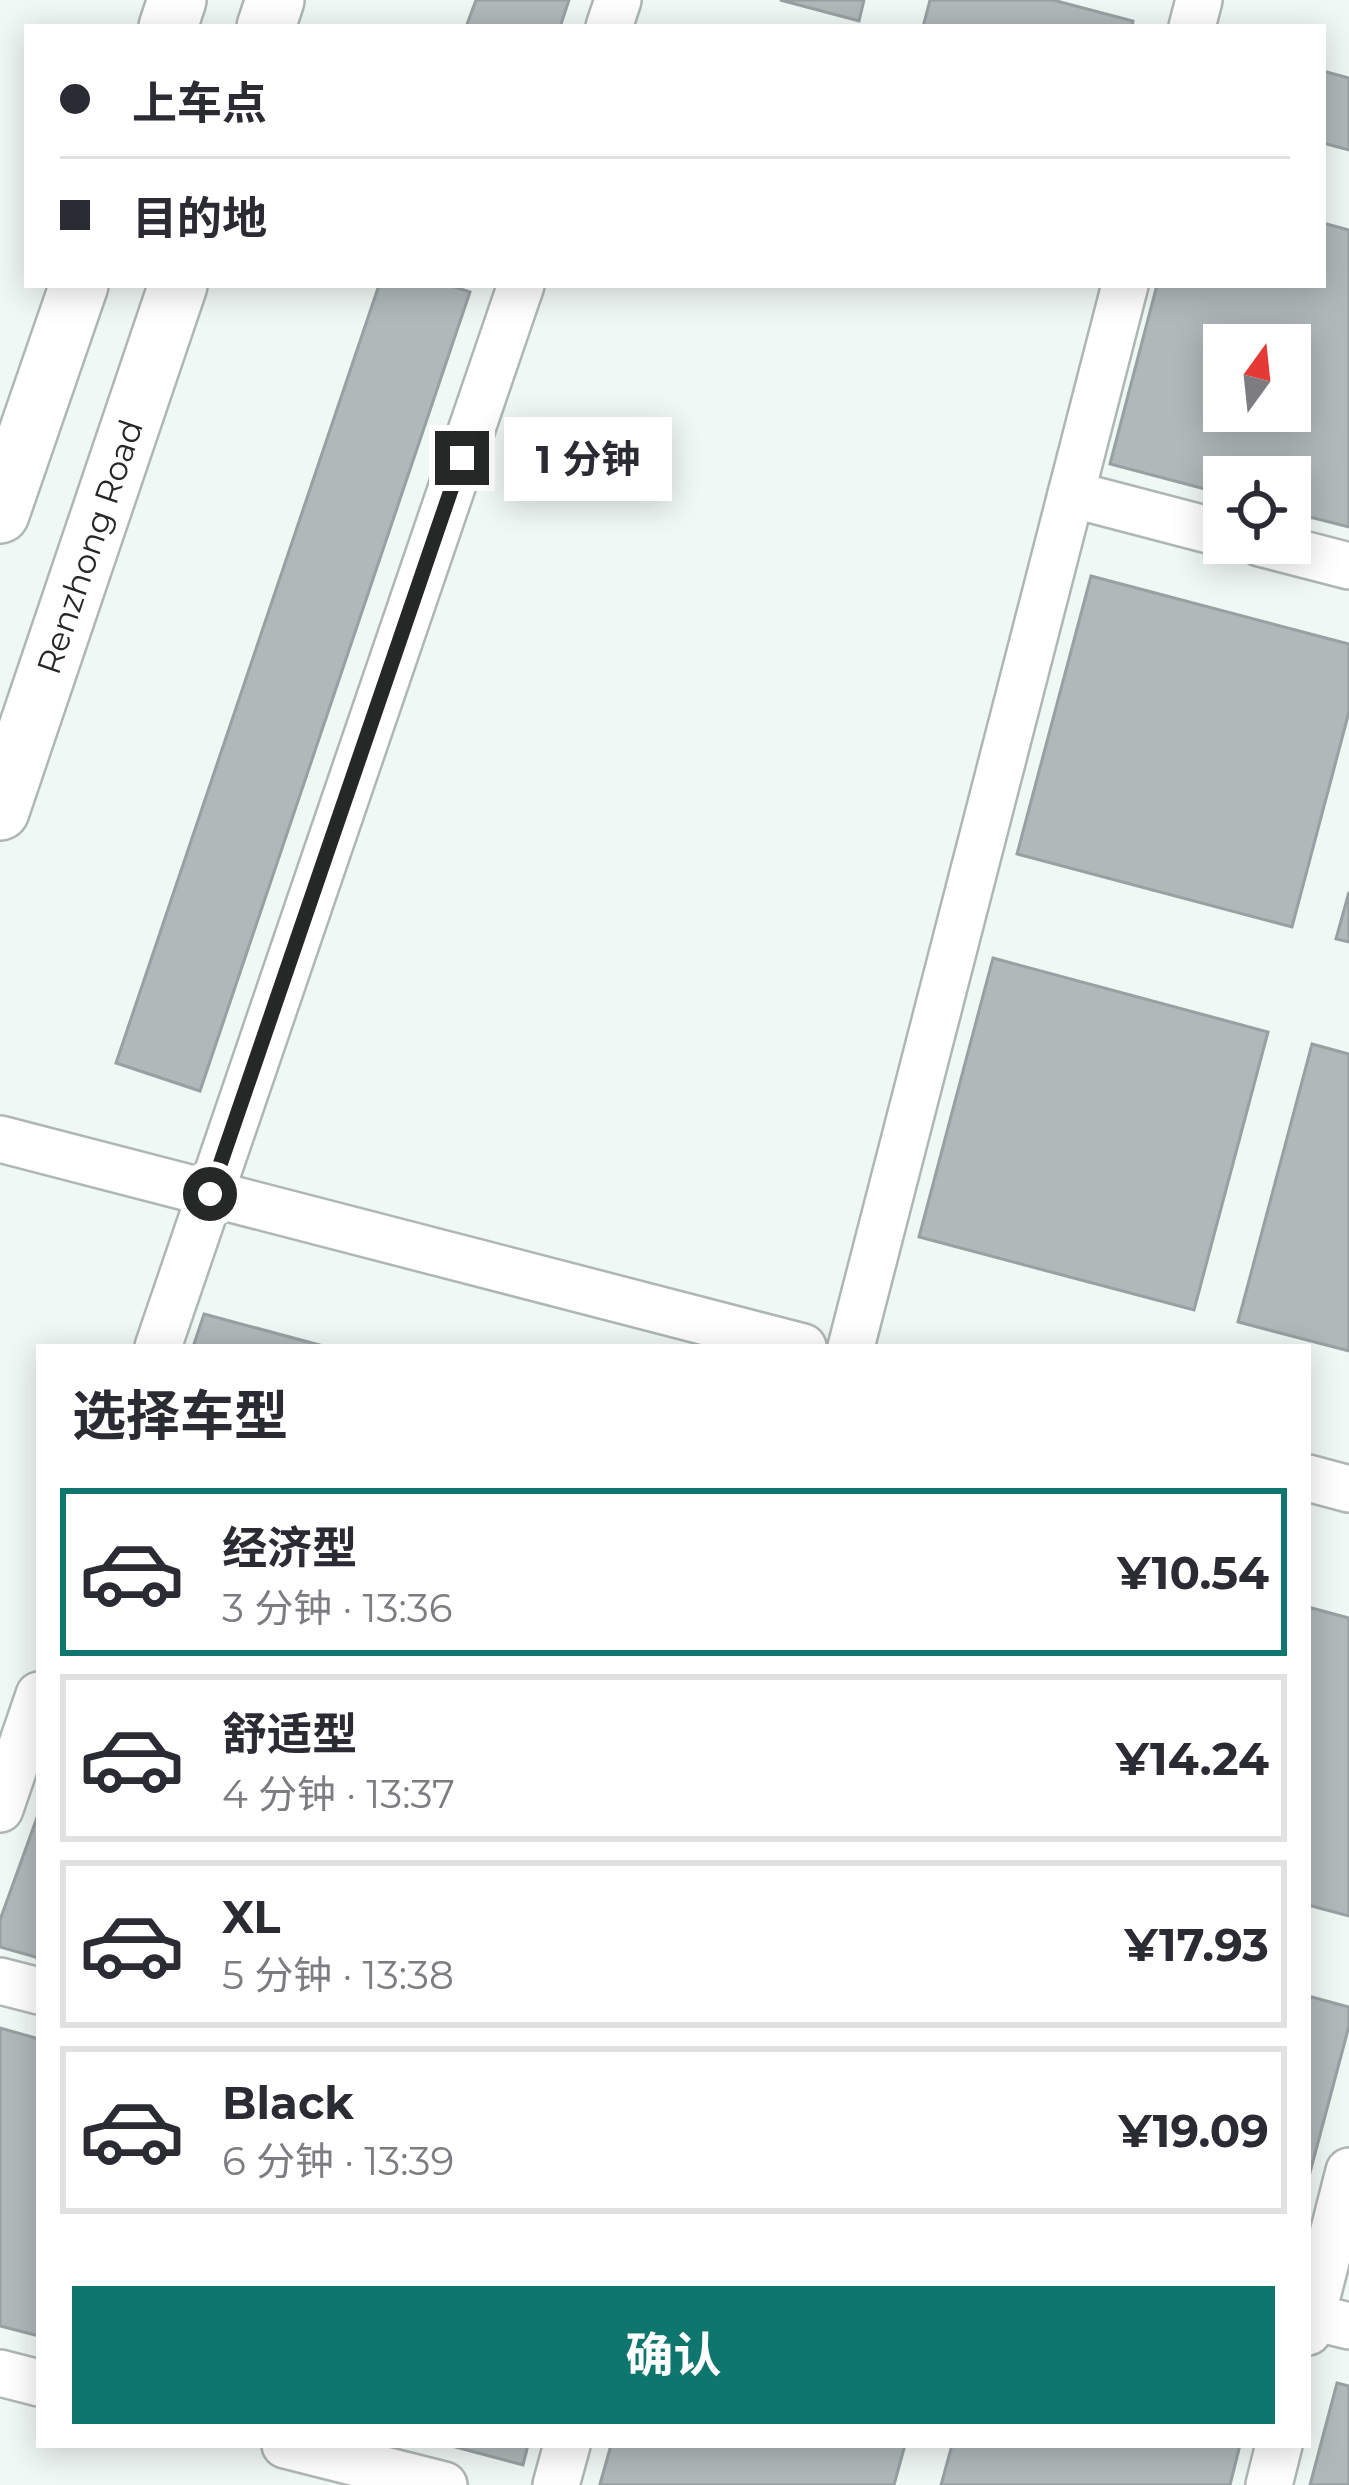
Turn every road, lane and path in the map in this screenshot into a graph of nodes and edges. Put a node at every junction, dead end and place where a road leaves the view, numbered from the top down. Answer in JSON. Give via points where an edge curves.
{"nodes":[{"id":1,"x":78,"y":288,"type":"edge"},
{"id":2,"x":177,"y":288,"type":"edge"},
{"id":3,"x":520,"y":288,"type":"edge"},
{"id":4,"x":1125,"y":288,"type":"edge"},
{"id":5,"x":1071,"y":494,"type":"junction"},
{"id":6,"x":0,"y":514,"type":"edge"},
{"id":7,"x":1203,"y":529,"type":"edge"},
{"id":8,"x":1311,"y":556,"type":"edge"},
{"id":9,"x":1349,"y":566,"type":"edge"},
{"id":10,"x":0,"y":812,"type":"edge"},
{"id":11,"x":0,"y":1139,"type":"edge"},
{"id":12,"x":210,"y":1194,"type":"junction"},
{"id":13,"x":159,"y":1344,"type":"edge"},
{"id":14,"x":791,"y":1344,"type":"edge"},
{"id":15,"x":852,"y":1344,"type":"edge"},
{"id":16,"x":1311,"y":1479,"type":"edge"},
{"id":17,"x":1349,"y":1489,"type":"edge"},
{"id":18,"x":36,"y":1704,"type":"edge"},
{"id":19,"x":0,"y":1809,"type":"edge"},
{"id":20,"x":0,"y":1981,"type":"edge"},
{"id":21,"x":36,"y":1990,"type":"edge"},
{"id":22,"x":1349,"y":2170,"type":"edge"},
{"id":23,"x":1319,"y":2323,"type":"edge"},
{"id":24,"x":0,"y":2373,"type":"edge"},
{"id":25,"x":36,"y":2382,"type":"edge"},
{"id":26,"x":297,"y":2448,"type":"edge"},
{"id":27,"x":566,"y":2448,"type":"edge"},
{"id":28,"x":1278,"y":2448,"type":"edge"},
{"id":29,"x":444,"y":2485,"type":"edge"},
{"id":30,"x":556,"y":2485,"type":"edge"},
{"id":31,"x":1269,"y":2485,"type":"edge"}],
"edges":[{"from":1,"to":6,"type":"main road"},
{"from":2,"to":10,"type":"main road","name":"Renzhong Road"},
{"from":3,"to":12,"type":"lane"},
{"from":4,"to":5,"type":"lane"},
{"from":5,"to":7,"type":"lane"},
{"from":5,"to":15,"type":"lane"},
{"from":8,"to":9,"type":"lane"},
{"from":11,"to":12,"type":"lane"},
{"from":12,"to":13,"type":"lane"},
{"from":12,"to":14,"type":"lane"},
{"from":16,"to":17,"type":"lane"},
{"from":18,"to":19,"type":"lane"},
{"from":20,"to":21,"type":"lane"},
{"from":22,"to":23,"type":"lane"},
{"from":24,"to":25,"type":"lane"},
{"from":26,"to":29,"type":"lane"},
{"from":27,"to":30,"type":"lane"},
{"from":28,"to":31,"type":"lane"}]}
